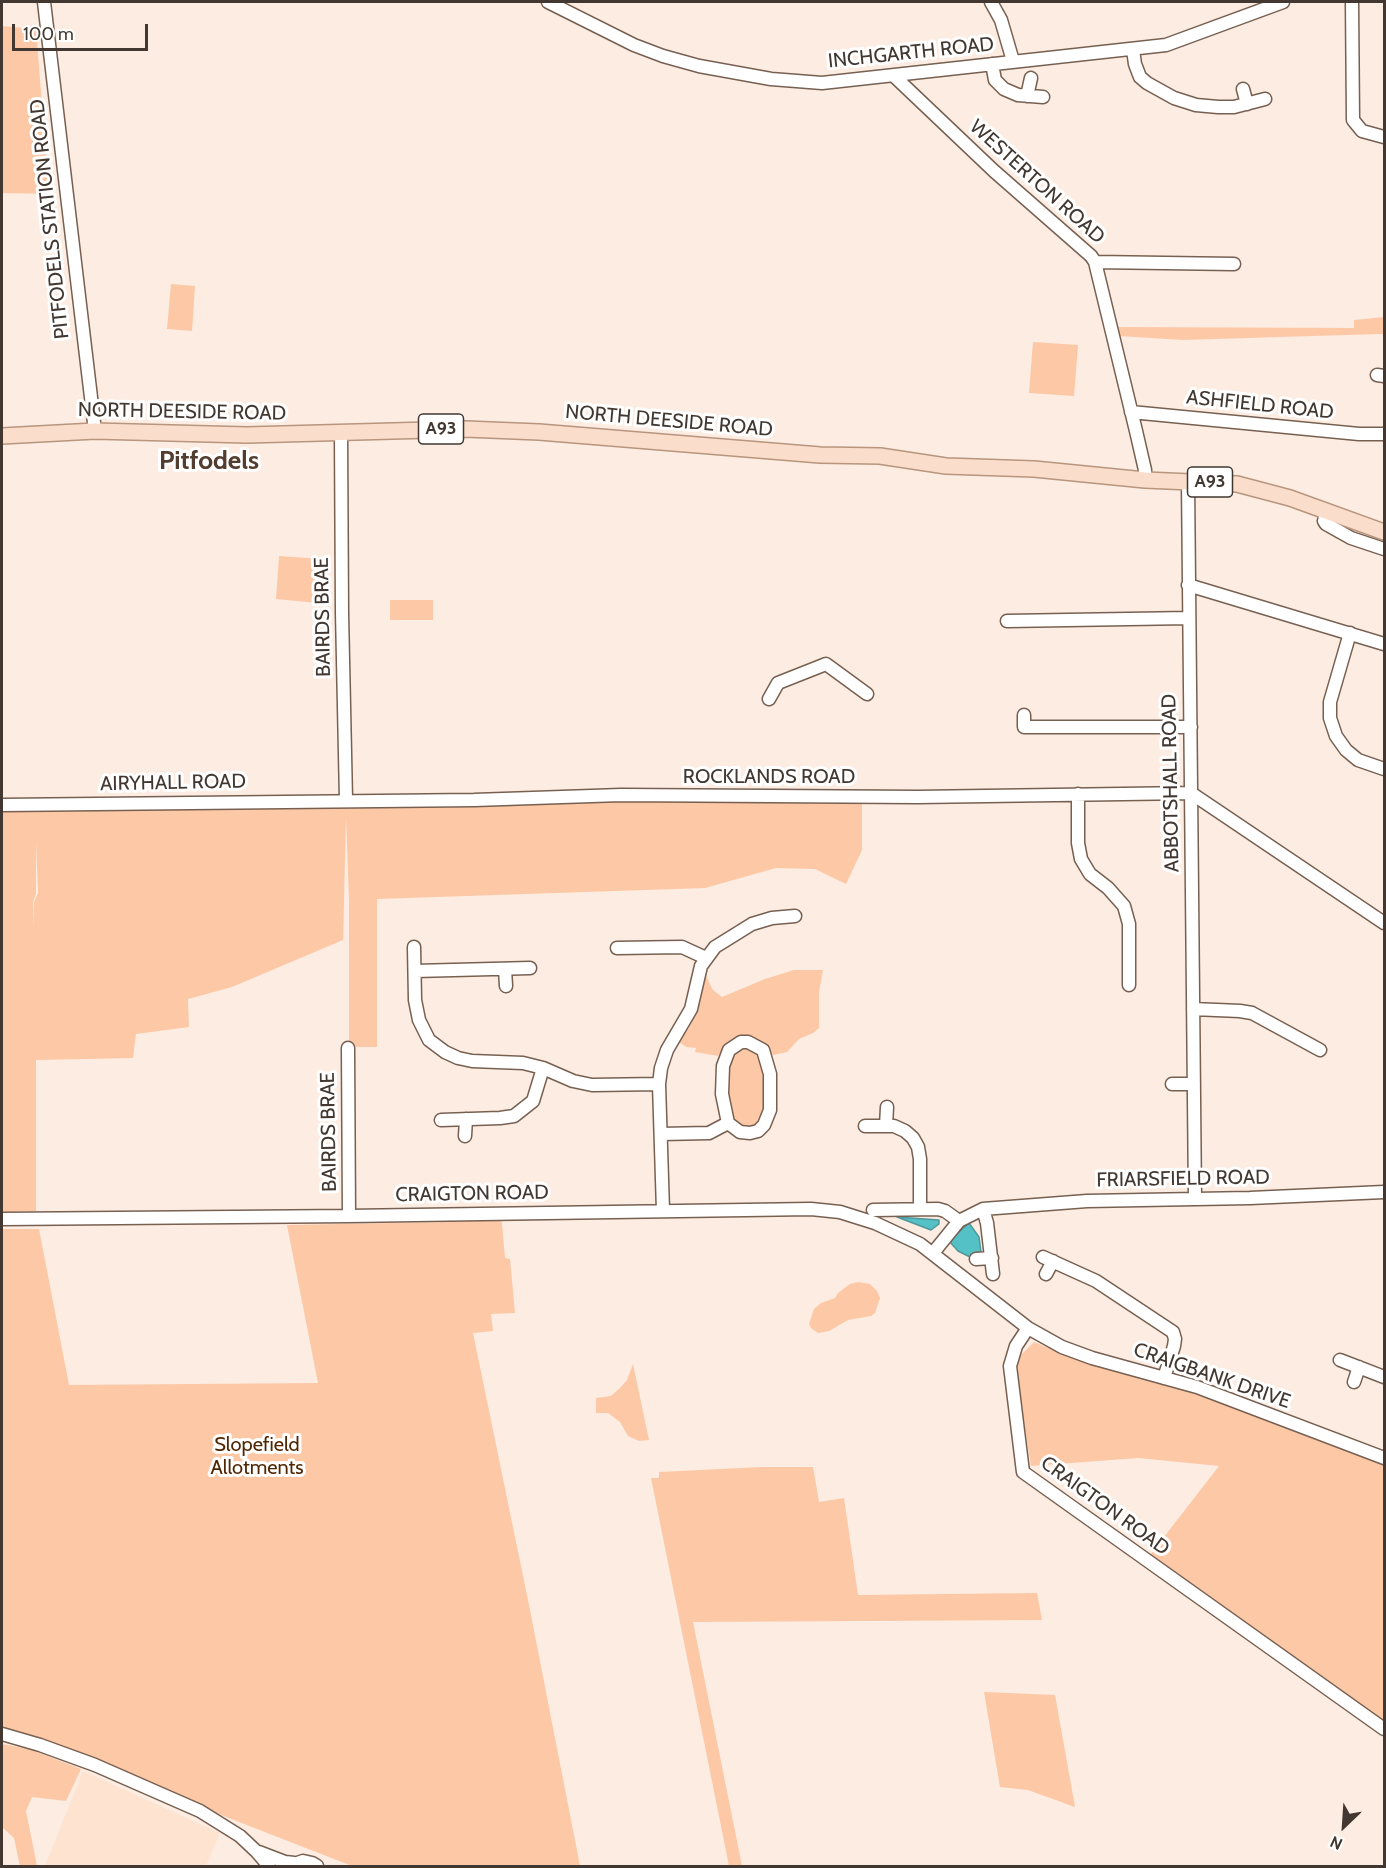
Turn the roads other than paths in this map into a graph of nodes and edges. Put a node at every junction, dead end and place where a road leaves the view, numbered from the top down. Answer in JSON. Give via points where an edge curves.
{"nodes":[{"id":1,"x":44,"y":2,"type":"edge"},
{"id":2,"x":548,"y":2,"type":"edge"},
{"id":3,"x":991,"y":2,"type":"edge"},
{"id":4,"x":1283,"y":2,"type":"edge"},
{"id":5,"x":1352,"y":2,"type":"edge"},
{"id":6,"x":1133,"y":50,"type":"junction"},
{"id":7,"x":1013,"y":61,"type":"junction"},
{"id":8,"x":992,"y":64,"type":"junction"},
{"id":9,"x":894,"y":76,"type":"junction"},
{"id":10,"x":1031,"y":78,"type":"dead end"},
{"id":11,"x":1243,"y":90,"type":"dead end"},
{"id":12,"x":1028,"y":96,"type":"junction"},
{"id":13,"x":1043,"y":97,"type":"dead end"},
{"id":14,"x":1265,"y":99,"type":"dead end"},
{"id":15,"x":1247,"y":104,"type":"junction"},
{"id":16,"x":1384,"y":137,"type":"edge"},
{"id":17,"x":1095,"y":262,"type":"junction"},
{"id":18,"x":1234,"y":264,"type":"dead end"},
{"id":19,"x":1131,"y":412,"type":"junction"},
{"id":20,"x":94,"y":431,"type":"junction"},
{"id":21,"x":341,"y":434,"type":"junction"},
{"id":22,"x":1384,"y":434,"type":"edge"},
{"id":23,"x":2,"y":436,"type":"edge"},
{"id":24,"x":1145,"y":480,"type":"junction"},
{"id":25,"x":1188,"y":481,"type":"junction"},
{"id":26,"x":1327,"y":511,"type":"junction"},
{"id":27,"x":1384,"y":532,"type":"edge"},
{"id":28,"x":1384,"y":549,"type":"edge"},
{"id":29,"x":1188,"y":585,"type":"junction"},
{"id":30,"x":1189,"y":618,"type":"junction"},
{"id":31,"x":1007,"y":621,"type":"dead end"},
{"id":32,"x":1350,"y":633,"type":"junction"},
{"id":33,"x":1384,"y":644,"type":"edge"},
{"id":34,"x":867,"y":694,"type":"dead end"},
{"id":35,"x":769,"y":699,"type":"dead end"},
{"id":36,"x":1024,"y":715,"type":"dead end"},
{"id":37,"x":1191,"y":727,"type":"junction"},
{"id":38,"x":1384,"y":769,"type":"edge"},
{"id":39,"x":1191,"y":793,"type":"junction"},
{"id":40,"x":1078,"y":794,"type":"junction"},
{"id":41,"x":346,"y":800,"type":"junction"},
{"id":42,"x":2,"y":805,"type":"edge"},
{"id":43,"x":795,"y":916,"type":"dead end"},
{"id":44,"x":1384,"y":922,"type":"edge"},
{"id":45,"x":414,"y":947,"type":"dead end"},
{"id":46,"x":617,"y":948,"type":"dead end"},
{"id":47,"x":706,"y":958,"type":"junction"},
{"id":48,"x":530,"y":968,"type":"dead end"},
{"id":49,"x":505,"y":969,"type":"junction"},
{"id":50,"x":415,"y":971,"type":"junction"},
{"id":51,"x":1129,"y":985,"type":"dead end"},
{"id":52,"x":506,"y":986,"type":"dead end"},
{"id":53,"x":1193,"y":1008,"type":"junction"},
{"id":54,"x":348,"y":1048,"type":"dead end"},
{"id":55,"x":1320,"y":1050,"type":"dead end"},
{"id":56,"x":543,"y":1068,"type":"junction"},
{"id":57,"x":659,"y":1084,"type":"junction"},
{"id":58,"x":1172,"y":1084,"type":"dead end"},
{"id":59,"x":1194,"y":1084,"type":"junction"},
{"id":60,"x":886,"y":1107,"type":"dead end"},
{"id":61,"x":441,"y":1119,"type":"dead end"},
{"id":62,"x":466,"y":1119,"type":"junction"},
{"id":63,"x":728,"y":1123,"type":"junction"},
{"id":64,"x":865,"y":1126,"type":"dead end"},
{"id":65,"x":886,"y":1126,"type":"junction"},
{"id":66,"x":660,"y":1134,"type":"junction"},
{"id":67,"x":465,"y":1136,"type":"dead end"},
{"id":68,"x":1384,"y":1192,"type":"edge"},
{"id":69,"x":1195,"y":1199,"type":"junction"},
{"id":70,"x":920,"y":1208,"type":"junction"},
{"id":71,"x":983,"y":1209,"type":"junction"},
{"id":72,"x":873,"y":1210,"type":"dead end"},
{"id":73,"x":663,"y":1211,"type":"junction"},
{"id":74,"x":349,"y":1216,"type":"junction"},
{"id":75,"x":2,"y":1219,"type":"edge"},
{"id":76,"x":959,"y":1221,"type":"junction"},
{"id":77,"x":933,"y":1252,"type":"junction"},
{"id":78,"x":992,"y":1258,"type":"junction"},
{"id":79,"x":976,"y":1259,"type":"dead end"},
{"id":80,"x":993,"y":1274,"type":"dead end"},
{"id":81,"x":1046,"y":1274,"type":"dead end"},
{"id":82,"x":1028,"y":1328,"type":"junction"},
{"id":83,"x":1340,"y":1360,"type":"dead end"},
{"id":84,"x":1359,"y":1367,"type":"junction"},
{"id":85,"x":1384,"y":1377,"type":"edge"},
{"id":86,"x":1164,"y":1378,"type":"junction"},
{"id":87,"x":1354,"y":1382,"type":"dead end"},
{"id":88,"x":1384,"y":1458,"type":"edge"},
{"id":89,"x":1384,"y":1729,"type":"edge"},
{"id":90,"x":2,"y":1734,"type":"edge"},
{"id":91,"x":258,"y":1852,"type":"junction"},
{"id":92,"x":291,"y":1865,"type":"edge"},
{"id":93,"x":268,"y":1866,"type":"edge"},
{"id":94,"x":317,"y":1866,"type":"edge"}],
"edges":[{"from":1,"to":20,"type":"street","name":"PITFODELS STATION ROAD"},
{"from":2,"to":9,"type":"street","name":"INCHGARTH ROAD","via":[[634,45],[699,66],[771,79],[822,83]]},
{"from":3,"to":7,"type":"street","via":[[1001,20]]},
{"from":4,"to":6,"type":"street","name":"INCHGARTH ROAD","via":[[1196,36]]},
{"from":5,"to":16,"type":"street","via":[[1353,120],[1362,130]]},
{"from":6,"to":7,"type":"street","name":"INCHGARTH ROAD"},
{"from":6,"to":15,"type":"street","via":[[1140,77],[1165,94],[1207,106]]},
{"from":7,"to":8,"type":"street","name":"INCHGARTH ROAD"},
{"from":8,"to":9,"type":"street","name":"INCHGARTH ROAD"},
{"from":8,"to":12,"type":"street","via":[[1000,86]]},
{"from":9,"to":17,"type":"street","name":"WESTERTON ROAD"},
{"from":10,"to":12,"type":"street"},
{"from":11,"to":15,"type":"street"},
{"from":12,"to":13,"type":"street"},
{"from":14,"to":15,"type":"street"},
{"from":17,"to":18,"type":"street"},
{"from":17,"to":19,"type":"street","name":"WESTERTON ROAD"},
{"from":19,"to":22,"type":"street","name":"ASHFIELD ROAD"},
{"from":19,"to":24,"type":"street","name":"WESTERTON ROAD"},
{"from":20,"to":21,"type":"main road","name":"NORTH DEESIDE ROAD","number":"A93"},
{"from":20,"to":23,"type":"main road","name":"NORTH DEESIDE ROAD","number":"A93"},
{"from":21,"to":24,"type":"main road","name":"NORTH DEESIDE ROAD","number":"A93","via":[[466,429],[539,432],[820,455],[880,456],[946,466],[1034,468]]},
{"from":21,"to":41,"type":"street","name":"BAIRDS BRAE"},
{"from":24,"to":25,"type":"main road","name":"NORTH DEESIDE ROAD","number":"A93"},
{"from":25,"to":26,"type":"main road","name":"NORTH DEESIDE ROAD","number":"A93","via":[[1265,490]]},
{"from":25,"to":29,"type":"street","name":"ABBOTSHALL ROAD"},
{"from":26,"to":27,"type":"main road","name":"NORTH DEESIDE ROAD","number":"A93"},
{"from":26,"to":28,"type":"street","via":[[1326,524]]},
{"from":29,"to":30,"type":"street","name":"ABBOTSHALL ROAD"},
{"from":29,"to":32,"type":"street"},
{"from":30,"to":31,"type":"street"},
{"from":30,"to":37,"type":"street","name":"ABBOTSHALL ROAD"},
{"from":32,"to":33,"type":"street"},
{"from":32,"to":38,"type":"street","via":[[1330,702],[1330,718],[1346,750],[1358,760]]},
{"from":34,"to":35,"type":"street","via":[[826,664],[778,683]]},
{"from":36,"to":37,"type":"street","via":[[1024,727]]},
{"from":37,"to":39,"type":"street","name":"ABBOTSHALL ROAD"},
{"from":39,"to":40,"type":"street","name":"ROCKLANDS ROAD"},
{"from":39,"to":44,"type":"street"},
{"from":39,"to":53,"type":"street","name":"ABBOTSHALL ROAD"},
{"from":40,"to":41,"type":"street","name":"ROCKLANDS ROAD"},
{"from":40,"to":51,"type":"street","via":[[1078,843],[1082,859],[1090,874],[1124,906],[1129,924]]},
{"from":41,"to":42,"type":"street","name":"AIRYHALL ROAD"},
{"from":43,"to":47,"type":"street","via":[[752,924],[715,947]]},
{"from":45,"to":50,"type":"street"},
{"from":46,"to":47,"type":"street","via":[[682,947]]},
{"from":47,"to":57,"type":"street","via":[[698,974],[691,1009],[667,1050]]},
{"from":48,"to":49,"type":"street"},
{"from":49,"to":50,"type":"street"},
{"from":49,"to":52,"type":"street"},
{"from":50,"to":56,"type":"street","via":[[419,1020],[429,1040],[458,1058]]},
{"from":53,"to":55,"type":"street","via":[[1252,1013]]},
{"from":53,"to":59,"type":"street","name":"ABBOTSHALL ROAD"},
{"from":54,"to":74,"type":"street","name":"BAIRDS BRAE"},
{"from":56,"to":57,"type":"street","via":[[592,1085]]},
{"from":56,"to":62,"type":"street","via":[[532,1101],[514,1116]]},
{"from":57,"to":66,"type":"street"},
{"from":58,"to":59,"type":"street"},
{"from":59,"to":69,"type":"street","name":"ABBOTSHALL ROAD"},
{"from":60,"to":65,"type":"street"},
{"from":61,"to":62,"type":"street"},
{"from":62,"to":67,"type":"street"},
{"from":63,"to":63,"type":"street","via":[[740,1131],[758,1131],[770,1110],[766,1058],[763,1050],[748,1042],[729,1050],[723,1066],[722,1094]]},
{"from":63,"to":66,"type":"street","via":[[709,1133]]},
{"from":64,"to":65,"type":"street"},
{"from":65,"to":70,"type":"street","via":[[905,1131],[918,1147]]},
{"from":66,"to":73,"type":"street"},
{"from":68,"to":69,"type":"street","name":"FRIARSFIELD ROAD"},
{"from":69,"to":71,"type":"street","name":"FRIARSFIELD ROAD","via":[[1087,1201]]},
{"from":70,"to":72,"type":"street"},
{"from":70,"to":76,"type":"street","via":[[945,1211]]},
{"from":71,"to":76,"type":"street"},
{"from":71,"to":78,"type":"street"},
{"from":73,"to":74,"type":"street","name":"CRAIGTON ROAD"},
{"from":73,"to":77,"type":"street","name":"CRAIGTON ROAD","via":[[832,1210],[874,1223]]},
{"from":74,"to":75,"type":"street","name":"CRAIGTON ROAD"},
{"from":76,"to":77,"type":"street"},
{"from":77,"to":82,"type":"street","name":"CRAIGTON ROAD"},
{"from":78,"to":79,"type":"street"},
{"from":78,"to":80,"type":"street"},
{"from":81,"to":86,"type":"street","via":[[1048,1259],[1096,1281],[1173,1332],[1174,1346]]},
{"from":82,"to":86,"type":"street","name":"CRAIGBANK DRIVE","via":[[1062,1347]]},
{"from":82,"to":89,"type":"street","name":"CRAIGTON ROAD","via":[[1016,1346],[1010,1366],[1023,1472]]},
{"from":83,"to":84,"type":"street"},
{"from":84,"to":85,"type":"street"},
{"from":84,"to":87,"type":"street"},
{"from":86,"to":88,"type":"street","name":"CRAIGBANK DRIVE"},
{"from":90,"to":91,"type":"street","via":[[95,1765],[200,1811]]},
{"from":91,"to":92,"type":"street"},
{"from":91,"to":93,"type":"street"},
{"from":92,"to":94,"type":"street","via":[[307,1861]]}]}
